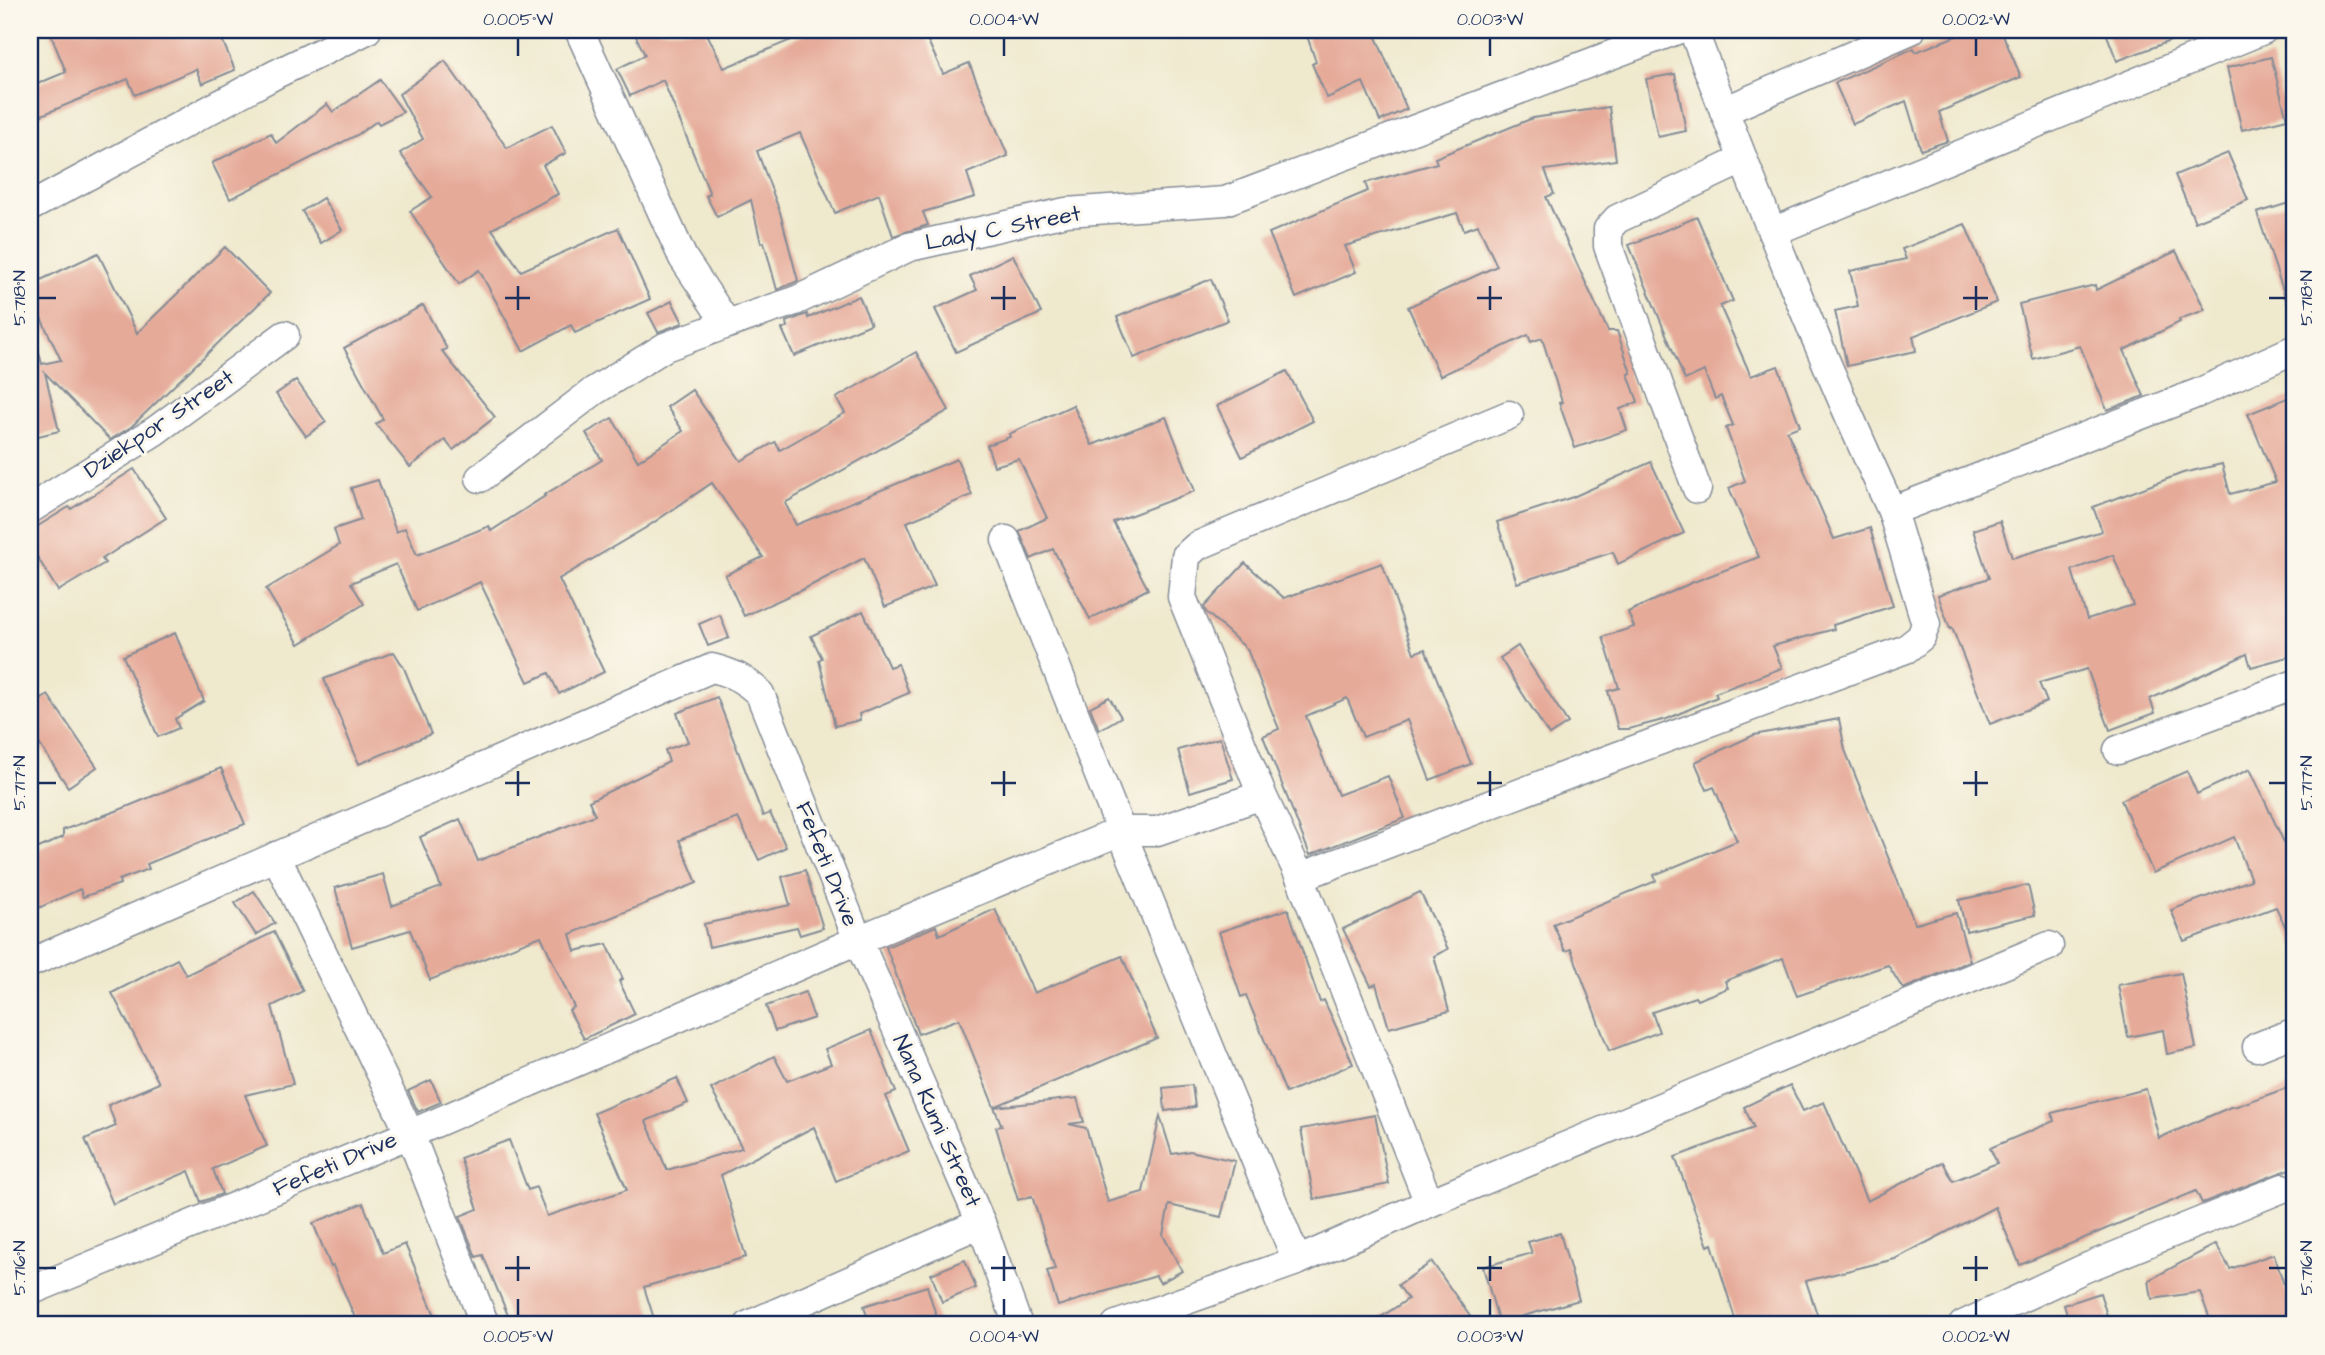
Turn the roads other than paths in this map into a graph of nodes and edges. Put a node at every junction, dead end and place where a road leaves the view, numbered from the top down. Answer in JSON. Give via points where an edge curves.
{"nodes":[{"id":1,"x":367,"y":30,"type":"edge"},
{"id":2,"x":579,"y":30,"type":"edge"},
{"id":3,"x":1677,"y":30,"type":"edge"},
{"id":4,"x":1693,"y":30,"type":"edge"},
{"id":5,"x":1911,"y":30,"type":"edge"},
{"id":6,"x":2263,"y":30,"type":"edge"},
{"id":7,"x":1724,"y":111,"type":"junction"},
{"id":8,"x":1742,"y":160,"type":"junction"},
{"id":9,"x":30,"y":207,"type":"edge"},
{"id":10,"x":1772,"y":232,"type":"junction"},
{"id":11,"x":727,"y":324,"type":"junction"},
{"id":12,"x":285,"y":335,"type":"dead end"},
{"id":13,"x":2295,"y":349,"type":"edge"},
{"id":14,"x":1509,"y":415,"type":"dead end"},
{"id":15,"x":480,"y":478,"type":"dead end"},
{"id":16,"x":1697,"y":489,"type":"dead end"},
{"id":17,"x":30,"y":509,"type":"edge"},
{"id":18,"x":1892,"y":511,"type":"junction"},
{"id":19,"x":1006,"y":540,"type":"dead end"},
{"id":20,"x":2295,"y":684,"type":"edge"},
{"id":21,"x":2118,"y":750,"type":"dead end"},
{"id":22,"x":1262,"y":795,"type":"junction"},
{"id":23,"x":1121,"y":831,"type":"junction"},
{"id":24,"x":276,"y":856,"type":"junction"},
{"id":25,"x":1300,"y":877,"type":"junction"},
{"id":26,"x":858,"y":940,"type":"junction"},
{"id":27,"x":2049,"y":946,"type":"dead end"},
{"id":28,"x":30,"y":963,"type":"edge"},
{"id":29,"x":2295,"y":1032,"type":"edge"},
{"id":30,"x":2257,"y":1047,"type":"dead end"},
{"id":31,"x":410,"y":1134,"type":"junction"},
{"id":32,"x":2283,"y":1188,"type":"dead end"},
{"id":33,"x":1429,"y":1203,"type":"junction"},
{"id":34,"x":981,"y":1223,"type":"junction"},
{"id":35,"x":1297,"y":1261,"type":"junction"},
{"id":36,"x":30,"y":1291,"type":"edge"},
{"id":37,"x":485,"y":1325,"type":"edge"},
{"id":38,"x":748,"y":1325,"type":"edge"},
{"id":39,"x":1018,"y":1325,"type":"edge"},
{"id":40,"x":1116,"y":1325,"type":"edge"},
{"id":41,"x":1963,"y":1325,"type":"edge"}],
"edges":[{"from":1,"to":9,"type":"street"},
{"from":2,"to":11,"type":"street","via":[[683,258]]},
{"from":3,"to":11,"type":"street","name":"Lady C Street","via":[[1225,201],[1066,212],[909,247],[795,300]]},
{"from":4,"to":7,"type":"street"},
{"from":5,"to":7,"type":"street"},
{"from":6,"to":10,"type":"street"},
{"from":7,"to":8,"type":"street"},
{"from":8,"to":10,"type":"street"},
{"from":8,"to":16,"type":"street","via":[[1617,219],[1608,229],[1608,246]]},
{"from":10,"to":18,"type":"street","via":[[1838,395]]},
{"from":11,"to":15,"type":"street","name":"Lady C Street","via":[[665,347],[594,391]]},
{"from":12,"to":17,"type":"street","name":"Dziekpor Street","via":[[155,430]]},
{"from":13,"to":18,"type":"street","via":[[2198,393]]},
{"from":14,"to":22,"type":"street","via":[[1197,546],[1186,556],[1182,597]]},
{"from":18,"to":25,"type":"street","via":[[1926,624],[1921,637],[1906,649]]},
{"from":19,"to":23,"type":"street"},
{"from":20,"to":21,"type":"street"},
{"from":22,"to":23,"type":"street","via":[[1157,831]]},
{"from":22,"to":25,"type":"street"},
{"from":23,"to":26,"type":"street"},
{"from":23,"to":35,"type":"street"},
{"from":24,"to":26,"type":"street","name":"Fefeti Drive","via":[[712,668],[733,673],[760,694]]},
{"from":24,"to":28,"type":"street","name":"Fefeti Drive"},
{"from":24,"to":31,"type":"street"},
{"from":25,"to":33,"type":"street"},
{"from":26,"to":31,"type":"street","name":"Fefeti Drive"},
{"from":26,"to":34,"type":"street","name":"Nana Kumi Street"},
{"from":27,"to":33,"type":"street"},
{"from":29,"to":30,"type":"street"},
{"from":31,"to":36,"type":"street","name":"Fefeti Drive"},
{"from":31,"to":37,"type":"street"},
{"from":32,"to":41,"type":"street","via":[[2083,1269]]},
{"from":33,"to":35,"type":"street"},
{"from":34,"to":38,"type":"street","name":"Nana Kumi Street"},
{"from":34,"to":39,"type":"street"},
{"from":35,"to":40,"type":"street"}]}
